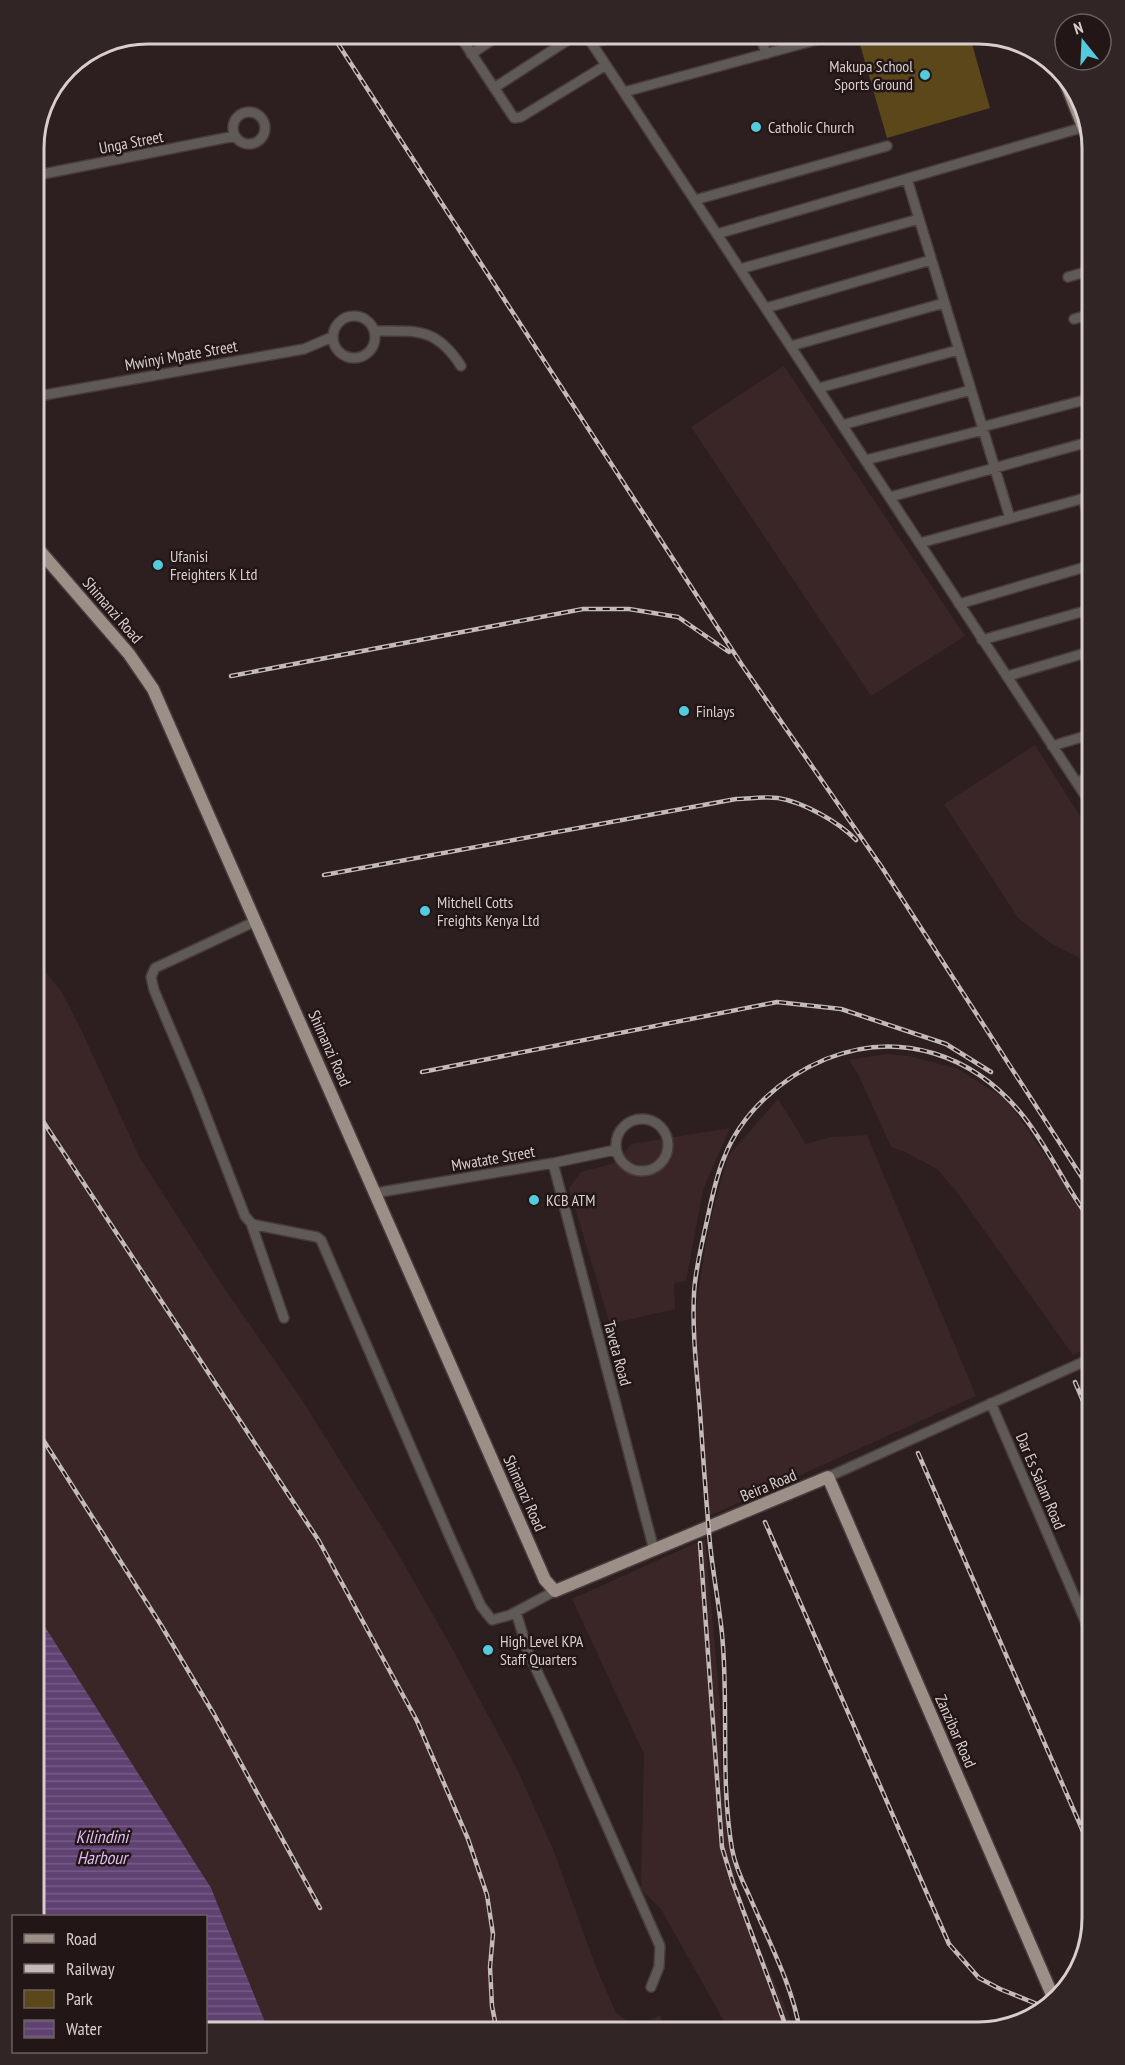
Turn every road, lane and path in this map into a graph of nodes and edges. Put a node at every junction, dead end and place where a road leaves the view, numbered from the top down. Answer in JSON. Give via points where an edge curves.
{"nodes":[{"id":1,"x":465,"y":44,"type":"edge"},
{"id":2,"x":486,"y":44,"type":"edge"},
{"id":3,"x":562,"y":44,"type":"edge"},
{"id":4,"x":593,"y":44,"type":"edge"},
{"id":5,"x":763,"y":44,"type":"edge"},
{"id":6,"x":802,"y":44,"type":"edge"},
{"id":7,"x":471,"y":54,"type":"junction"},
{"id":8,"x":766,"y":54,"type":"junction"},
{"id":9,"x":606,"y":65,"type":"junction"},
{"id":10,"x":494,"y":88,"type":"junction"},
{"id":11,"x":624,"y":92,"type":"junction"},
{"id":12,"x":1080,"y":128,"type":"edge"},
{"id":13,"x":235,"y":136,"type":"dead end"},
{"id":14,"x":887,"y":146,"type":"dead end"},
{"id":15,"x":44,"y":174,"type":"edge"},
{"id":16,"x":907,"y":179,"type":"junction"},
{"id":17,"x":695,"y":200,"type":"junction"},
{"id":18,"x":919,"y":219,"type":"junction"},
{"id":19,"x":717,"y":234,"type":"junction"},
{"id":20,"x":931,"y":260,"type":"junction"},
{"id":21,"x":740,"y":269,"type":"junction"},
{"id":22,"x":1082,"y":273,"type":"edge"},
{"id":23,"x":1068,"y":277,"type":"dead end"},
{"id":24,"x":944,"y":303,"type":"junction"},
{"id":25,"x":766,"y":308,"type":"junction"},
{"id":26,"x":1082,"y":317,"type":"edge"},
{"id":27,"x":1074,"y":320,"type":"dead end"},
{"id":28,"x":375,"y":331,"type":"junction"},
{"id":29,"x":332,"y":337,"type":"junction"},
{"id":30,"x":791,"y":346,"type":"junction"},
{"id":31,"x":958,"y":350,"type":"junction"},
{"id":32,"x":461,"y":366,"type":"dead end"},
{"id":33,"x":819,"y":388,"type":"junction"},
{"id":34,"x":971,"y":390,"type":"junction"},
{"id":35,"x":44,"y":395,"type":"edge"},
{"id":36,"x":1082,"y":401,"type":"edge"},
{"id":37,"x":842,"y":424,"type":"junction"},
{"id":38,"x":983,"y":429,"type":"junction"},
{"id":39,"x":1082,"y":444,"type":"edge"},
{"id":40,"x":866,"y":460,"type":"junction"},
{"id":41,"x":995,"y":469,"type":"junction"},
{"id":42,"x":890,"y":497,"type":"junction"},
{"id":43,"x":1082,"y":499,"type":"edge"},
{"id":44,"x":1010,"y":518,"type":"junction"},
{"id":45,"x":920,"y":543,"type":"junction"},
{"id":46,"x":44,"y":556,"type":"edge"},
{"id":47,"x":1082,"y":568,"type":"edge"},
{"id":48,"x":959,"y":604,"type":"junction"},
{"id":49,"x":1082,"y":612,"type":"edge"},
{"id":50,"x":982,"y":640,"type":"junction"},
{"id":51,"x":1082,"y":654,"type":"edge"},
{"id":52,"x":1008,"y":676,"type":"junction"},
{"id":53,"x":1082,"y":737,"type":"edge"},
{"id":54,"x":1052,"y":746,"type":"junction"},
{"id":55,"x":1082,"y":780,"type":"edge"},
{"id":56,"x":1076,"y":782,"type":"junction"},
{"id":57,"x":1082,"y":791,"type":"edge"},
{"id":58,"x":256,"y":921,"type":"junction"},
{"id":59,"x":615,"y":1150,"type":"junction"},
{"id":60,"x":553,"y":1163,"type":"junction"},
{"id":61,"x":375,"y":1193,"type":"junction"},
{"id":62,"x":251,"y":1223,"type":"junction"},
{"id":63,"x":285,"y":1318,"type":"dead end"},
{"id":64,"x":1082,"y":1362,"type":"edge"},
{"id":65,"x":991,"y":1403,"type":"junction"},
{"id":66,"x":828,"y":1478,"type":"junction"},
{"id":67,"x":654,"y":1550,"type":"junction"},
{"id":68,"x":555,"y":1592,"type":"junction"},
{"id":69,"x":516,"y":1612,"type":"junction"},
{"id":70,"x":1082,"y":1614,"type":"edge"},
{"id":71,"x":651,"y":1987,"type":"dead end"},
{"id":72,"x":1050,"y":1992,"type":"edge"}],
"edges":[{"from":1,"to":7,"type":"street"},
{"from":2,"to":7,"type":"street"},
{"from":3,"to":10,"type":"street"},
{"from":4,"to":9,"type":"street"},
{"from":5,"to":8,"type":"street"},
{"from":6,"to":8,"type":"street"},
{"from":7,"to":10,"type":"street"},
{"from":8,"to":11,"type":"street"},
{"from":9,"to":10,"type":"street","via":[[516,118],[510,115]]},
{"from":9,"to":11,"type":"street"},
{"from":11,"to":17,"type":"street"},
{"from":12,"to":16,"type":"street"},
{"from":13,"to":15,"type":"street","name":"Unga Street"},
{"from":14,"to":17,"type":"street"},
{"from":16,"to":18,"type":"street"},
{"from":16,"to":19,"type":"street"},
{"from":17,"to":19,"type":"street"},
{"from":18,"to":20,"type":"street"},
{"from":18,"to":21,"type":"street"},
{"from":19,"to":21,"type":"street"},
{"from":20,"to":24,"type":"street"},
{"from":20,"to":25,"type":"street"},
{"from":21,"to":25,"type":"street"},
{"from":22,"to":23,"type":"street"},
{"from":24,"to":30,"type":"street"},
{"from":24,"to":31,"type":"street"},
{"from":25,"to":30,"type":"street"},
{"from":26,"to":27,"type":"street"},
{"from":28,"to":29,"type":"street","name":"Mwinyi Mpate Street","via":[[366,319],[355,315],[343,318]]},
{"from":28,"to":29,"type":"street","via":[[373,346],[358,358],[340,354]]},
{"from":28,"to":32,"type":"street","via":[[414,331],[435,337]]},
{"from":29,"to":35,"type":"street","name":"Mwinyi Mpate Street","via":[[304,349]]},
{"from":30,"to":33,"type":"street"},
{"from":31,"to":33,"type":"street"},
{"from":31,"to":34,"type":"street"},
{"from":33,"to":37,"type":"street"},
{"from":34,"to":37,"type":"street"},
{"from":34,"to":38,"type":"street"},
{"from":36,"to":38,"type":"street"},
{"from":37,"to":40,"type":"street"},
{"from":38,"to":40,"type":"street"},
{"from":38,"to":41,"type":"street"},
{"from":39,"to":41,"type":"street"},
{"from":40,"to":42,"type":"street"},
{"from":41,"to":42,"type":"street"},
{"from":41,"to":44,"type":"street"},
{"from":42,"to":45,"type":"street"},
{"from":43,"to":44,"type":"street"},
{"from":44,"to":45,"type":"street"},
{"from":45,"to":48,"type":"street"},
{"from":46,"to":58,"type":"main road","name":"Shimanzi Road","via":[[143,672]]},
{"from":47,"to":48,"type":"street"},
{"from":48,"to":50,"type":"street"},
{"from":49,"to":50,"type":"street"},
{"from":50,"to":52,"type":"street"},
{"from":51,"to":52,"type":"street"},
{"from":52,"to":54,"type":"street"},
{"from":53,"to":54,"type":"street"},
{"from":54,"to":56,"type":"street"},
{"from":55,"to":56,"type":"street"},
{"from":56,"to":57,"type":"street"},
{"from":58,"to":61,"type":"main road","name":"Shimanzi Road"},
{"from":58,"to":62,"type":"street","via":[[155,968],[151,977]]},
{"from":59,"to":59,"type":"street","via":[[618,1133],[630,1121],[648,1119],[667,1136],[663,1161],[649,1171],[632,1170]]},
{"from":59,"to":60,"type":"street","name":"Mwatate Street"},
{"from":60,"to":61,"type":"street","name":"Mwatate Street"},
{"from":60,"to":67,"type":"street","name":"Taveta Road"},
{"from":61,"to":68,"type":"main road","name":"Shimanzi Road","via":[[545,1580]]},
{"from":62,"to":63,"type":"street"},
{"from":62,"to":69,"type":"street","via":[[321,1240],[482,1606],[492,1620]]},
{"from":64,"to":65,"type":"street","name":"Beira Road"},
{"from":65,"to":66,"type":"street","name":"Beira Road"},
{"from":65,"to":70,"type":"street","name":"Dar Es Salam Road"},
{"from":66,"to":67,"type":"main road","name":"Beira Road"},
{"from":66,"to":72,"type":"main road","name":"Zanzibar Road"},
{"from":67,"to":68,"type":"main road","name":"Beira Road"},
{"from":68,"to":69,"type":"street"},
{"from":69,"to":71,"type":"street","via":[[528,1652],[660,1947],[659,1967]]}]}
